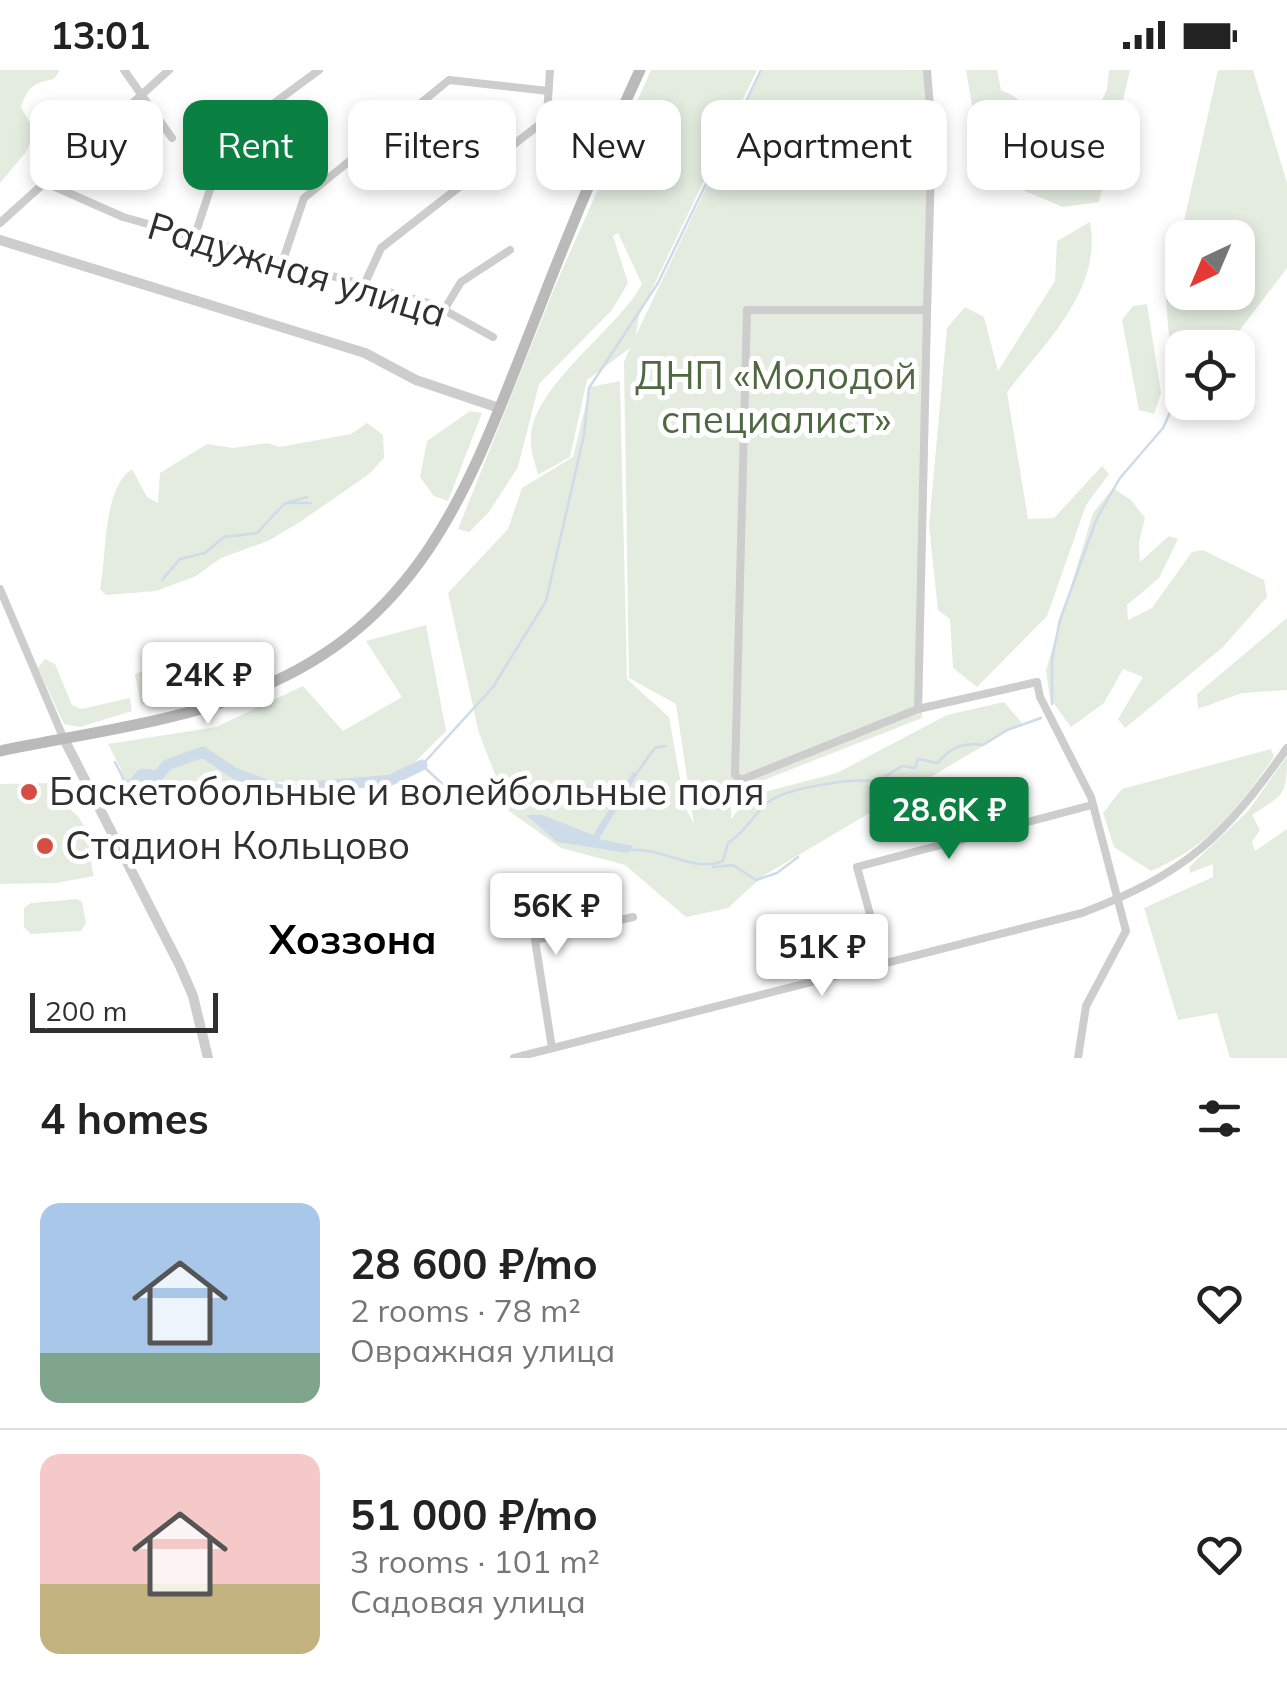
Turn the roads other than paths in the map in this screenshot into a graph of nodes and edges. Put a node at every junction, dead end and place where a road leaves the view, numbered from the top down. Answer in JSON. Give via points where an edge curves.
{"nodes":[{"id":1,"x":124,"y":70,"type":"edge"},
{"id":2,"x":169,"y":70,"type":"edge"},
{"id":3,"x":319,"y":70,"type":"edge"},
{"id":4,"x":550,"y":70,"type":"edge"},
{"id":5,"x":640,"y":70,"type":"edge"},
{"id":6,"x":927,"y":70,"type":"edge"},
{"id":7,"x":548,"y":91,"type":"junction"},
{"id":8,"x":140,"y":92,"type":"junction"},
{"id":9,"x":132,"y":100,"type":"edge"},
{"id":10,"x":172,"y":138,"type":"dead end"},
{"id":11,"x":37,"y":190,"type":"edge"},
{"id":12,"x":63,"y":190,"type":"edge"},
{"id":13,"x":0,"y":223,"type":"edge"},
{"id":14,"x":194,"y":238,"type":"junction"},
{"id":15,"x":0,"y":240,"type":"edge"},
{"id":16,"x":510,"y":250,"type":"dead end"},
{"id":17,"x":284,"y":260,"type":"junction"},
{"id":18,"x":364,"y":285,"type":"junction"},
{"id":19,"x":444,"y":310,"type":"junction"},
{"id":20,"x":927,"y":310,"type":"junction"},
{"id":21,"x":493,"y":336,"type":"dead end"},
{"id":22,"x":500,"y":408,"type":"junction"},
{"id":23,"x":0,"y":588,"type":"edge"},
{"id":24,"x":918,"y":709,"type":"junction"},
{"id":25,"x":63,"y":737,"type":"junction"},
{"id":26,"x":1287,"y":748,"type":"edge"},
{"id":27,"x":0,"y":751,"type":"edge"},
{"id":28,"x":1092,"y":805,"type":"junction"},
{"id":29,"x":1118,"y":900,"type":"junction"},
{"id":30,"x":633,"y":917,"type":"dead end"},
{"id":31,"x":884,"y":965,"type":"junction"},
{"id":32,"x":552,"y":1048,"type":"junction"},
{"id":33,"x":529,"y":1056,"type":"edge"},
{"id":34,"x":208,"y":1058,"type":"edge"},
{"id":35,"x":514,"y":1058,"type":"edge"},
{"id":36,"x":1078,"y":1058,"type":"edge"}],
"edges":[{"from":1,"to":8,"type":"street"},
{"from":2,"to":8,"type":"street"},
{"from":3,"to":14,"type":"street","via":[[226,138]]},
{"from":4,"to":7,"type":"street"},
{"from":5,"to":22,"type":"main road"},
{"from":6,"to":20,"type":"street"},
{"from":7,"to":17,"type":"street","via":[[448,80],[304,198]]},
{"from":7,"to":18,"type":"street","via":[[540,124],[381,248]]},
{"from":8,"to":9,"type":"street"},
{"from":8,"to":10,"type":"street"},
{"from":11,"to":13,"type":"street"},
{"from":12,"to":14,"type":"street","name":"Радужная улица"},
{"from":14,"to":17,"type":"street","name":"Радужная улица"},
{"from":15,"to":22,"type":"street","via":[[365,353]]},
{"from":16,"to":19,"type":"street","via":[[461,282]]},
{"from":17,"to":18,"type":"street","name":"Радужная улица"},
{"from":18,"to":19,"type":"street","name":"Радужная улица"},
{"from":19,"to":21,"type":"street","name":"Радужная улица"},
{"from":20,"to":24,"type":"street"},
{"from":20,"to":24,"type":"street","via":[[746,310],[735,775],[740,780]]},
{"from":22,"to":25,"type":"main road","via":[[442,533],[392,596],[340,641],[258,689]]},
{"from":23,"to":25,"type":"street"},
{"from":24,"to":28,"type":"street","via":[[1037,682]]},
{"from":25,"to":27,"type":"main road"},
{"from":25,"to":34,"type":"street","via":[[180,966]]},
{"from":26,"to":29,"type":"street","via":[[1240,815],[1200,853]]},
{"from":28,"to":29,"type":"street"},
{"from":28,"to":31,"type":"street","via":[[857,867]]},
{"from":29,"to":31,"type":"street"},
{"from":29,"to":36,"type":"street","via":[[1126,931],[1086,1006]]},
{"from":30,"to":32,"type":"street","via":[[535,940]]},
{"from":31,"to":32,"type":"street"},
{"from":32,"to":33,"type":"street"},
{"from":33,"to":35,"type":"street"}]}
